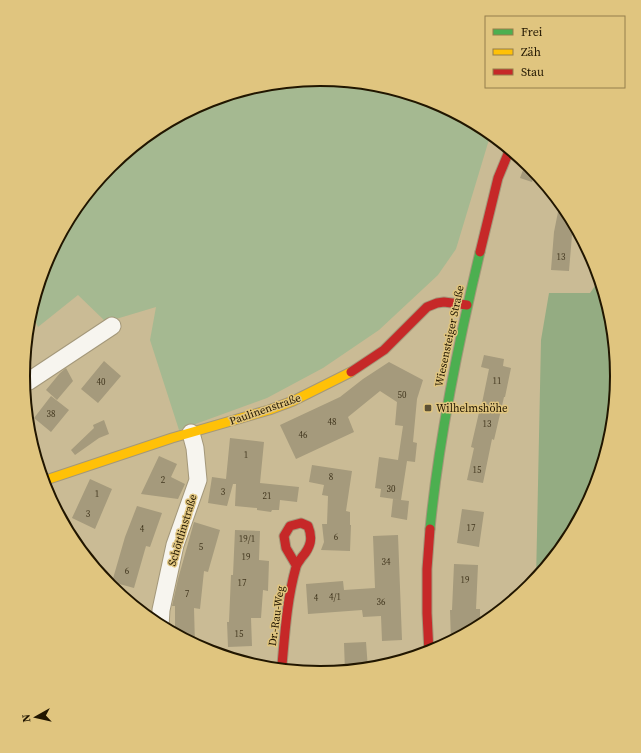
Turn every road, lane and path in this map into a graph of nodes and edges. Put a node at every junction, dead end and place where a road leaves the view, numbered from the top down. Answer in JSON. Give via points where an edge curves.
{"nodes":[{"id":1,"x":508,"y":155,"type":"edge"},
{"id":2,"x":467,"y":305,"type":"junction"},
{"id":3,"x":112,"y":326,"type":"dead end"},
{"id":4,"x":30,"y":380,"type":"edge"},
{"id":5,"x":191,"y":433,"type":"junction"},
{"id":6,"x":49,"y":479,"type":"edge"},
{"id":7,"x":296,"y":565,"type":"dead end"},
{"id":8,"x":160,"y":619,"type":"edge"},
{"id":9,"x":429,"y":646,"type":"edge"},
{"id":10,"x":282,"y":665,"type":"edge"}],
"edges":[{"from":1,"to":2,"type":"street","name":"Wiesensteiger Straße","via":[[498,178]]},
{"from":2,"to":5,"type":"street","name":"Paulinenstraße","via":[[444,302],[427,307],[384,350],[350,373],[294,401]]},
{"from":2,"to":9,"type":"street","name":"Wiesensteiger Straße","via":[[446,408],[434,489],[427,569]]},
{"from":3,"to":4,"type":"street"},
{"from":5,"to":6,"type":"street","name":"Paulinenstraße"},
{"from":5,"to":8,"type":"street","name":"Schöttlinstraße","via":[[198,480],[175,545]]},
{"from":7,"to":10,"type":"street","name":"Dr.-Rau-Weg","via":[[288,606]]}]}
